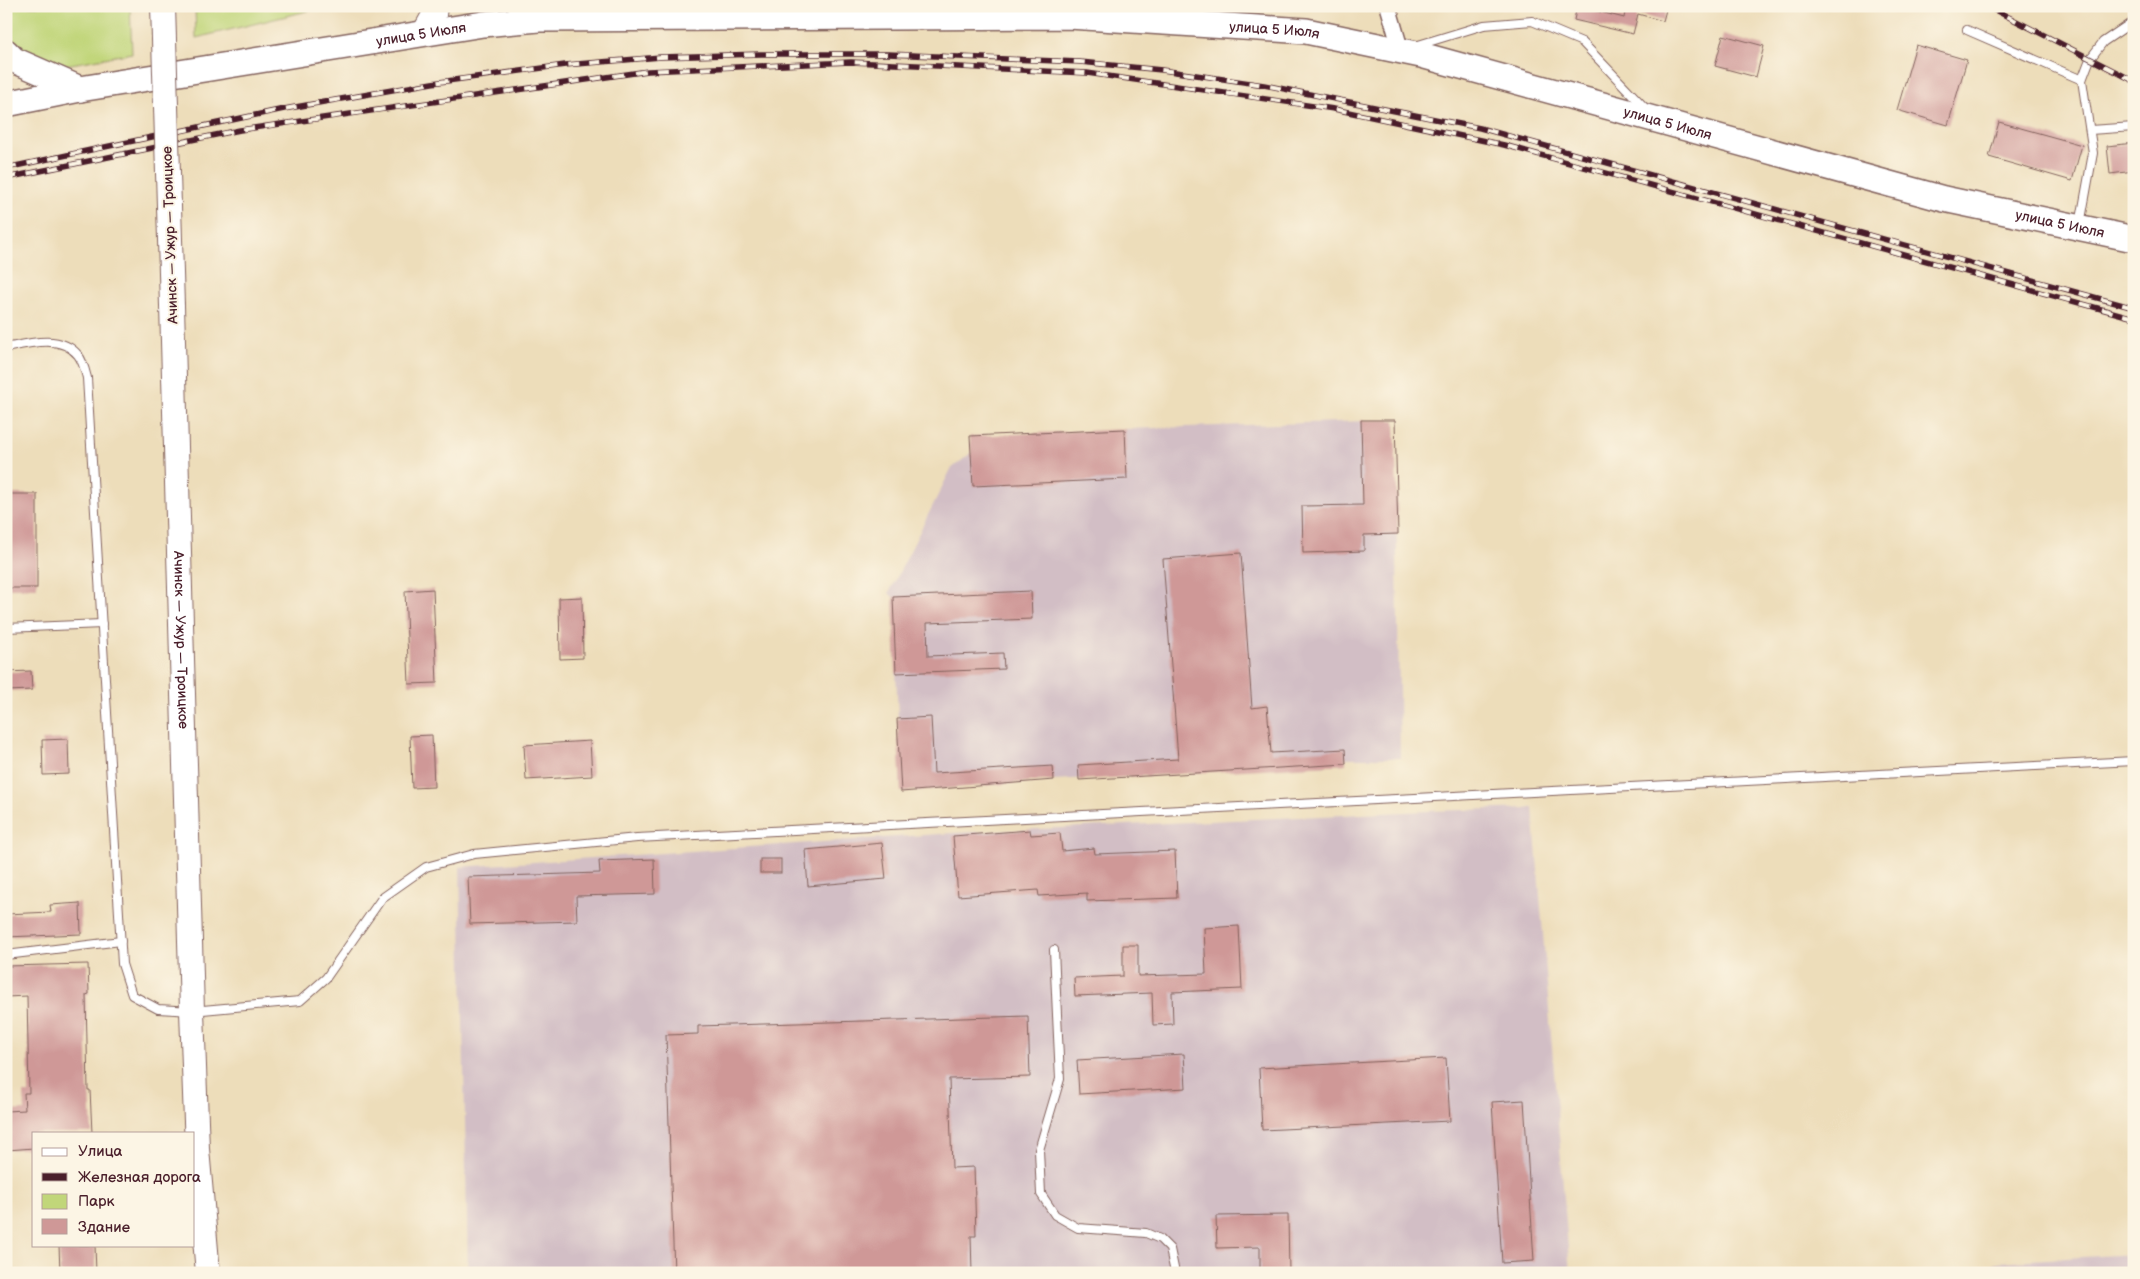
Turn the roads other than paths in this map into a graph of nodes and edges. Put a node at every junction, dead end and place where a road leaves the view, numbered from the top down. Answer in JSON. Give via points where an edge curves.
{"nodes":[{"id":1,"x":163,"y":6,"type":"edge"},
{"id":2,"x":435,"y":6,"type":"edge"},
{"id":3,"x":564,"y":6,"type":"edge"},
{"id":4,"x":1388,"y":6,"type":"edge"},
{"id":5,"x":609,"y":19,"type":"junction"},
{"id":6,"x":2134,"y":21,"type":"edge"},
{"id":7,"x":1968,"y":30,"type":"dead end"},
{"id":8,"x":424,"y":33,"type":"junction"},
{"id":9,"x":1401,"y":51,"type":"junction"},
{"id":10,"x":6,"y":52,"type":"edge"},
{"id":11,"x":2082,"y":80,"type":"junction"},
{"id":12,"x":80,"y":89,"type":"junction"},
{"id":13,"x":15,"y":100,"type":"edge"},
{"id":14,"x":1658,"y":120,"type":"junction"},
{"id":15,"x":2134,"y":127,"type":"edge"},
{"id":16,"x":2090,"y":130,"type":"junction"},
{"id":17,"x":2080,"y":227,"type":"junction"},
{"id":18,"x":2134,"y":239,"type":"edge"},
{"id":19,"x":6,"y":348,"type":"edge"},
{"id":20,"x":102,"y":624,"type":"junction"},
{"id":21,"x":6,"y":628,"type":"edge"},
{"id":22,"x":2134,"y":761,"type":"edge"},
{"id":23,"x":121,"y":941,"type":"junction"},
{"id":24,"x":1054,"y":950,"type":"dead end"},
{"id":25,"x":6,"y":954,"type":"edge"},
{"id":26,"x":192,"y":1011,"type":"junction"},
{"id":27,"x":208,"y":1273,"type":"edge"},
{"id":28,"x":1175,"y":1273,"type":"edge"}],
"edges":[{"from":1,"to":26,"type":"main road","name":"Ачинск — Ужур — Троицкое","bridge":true},
{"from":2,"to":8,"type":"main road"},
{"from":3,"to":5,"type":"highway"},
{"from":4,"to":9,"type":"street"},
{"from":5,"to":8,"type":"highway","name":"улица 5 Июля","via":[[511,21]]},
{"from":5,"to":9,"type":"highway","name":"улица 5 Июля","via":[[1069,16],[1306,31]]},
{"from":6,"to":11,"type":"lane","via":[[2103,42],[2090,59]]},
{"from":7,"to":11,"type":"lane"},
{"from":8,"to":12,"type":"highway","name":"улица 5 Июля"},
{"from":9,"to":14,"type":"highway","name":"улица 5 Июля"},
{"from":9,"to":14,"type":"lane","via":[[1484,25],[1532,22],[1582,42]]},
{"from":10,"to":12,"type":"highway","via":[[14,60]]},
{"from":11,"to":16,"type":"lane"},
{"from":12,"to":13,"type":"highway","name":"улица 5 Июля"},
{"from":14,"to":17,"type":"highway","name":"улица 5 Июля","via":[[1944,199]]},
{"from":15,"to":16,"type":"lane"},
{"from":16,"to":17,"type":"lane","via":[[2093,153]]},
{"from":17,"to":18,"type":"highway","name":"улица 5 Июля"},
{"from":19,"to":20,"type":"lane","via":[[50,342],[71,348],[80,357],[85,371]]},
{"from":20,"to":21,"type":"lane"},
{"from":20,"to":23,"type":"lane"},
{"from":22,"to":26,"type":"lane","via":[[647,837],[474,854],[426,867],[382,898],[326,978],[300,1001]]},
{"from":23,"to":25,"type":"lane"},
{"from":23,"to":26,"type":"lane","via":[[122,964],[132,995],[158,1009]]},
{"from":24,"to":28,"type":"lane","via":[[1060,1079],[1039,1150],[1041,1194],[1055,1215],[1078,1228],[1146,1233],[1160,1239],[1170,1249]]},
{"from":26,"to":27,"type":"main road","name":"Ачинск — Ужур — Троицкое","via":[[197,1149]]}]}
